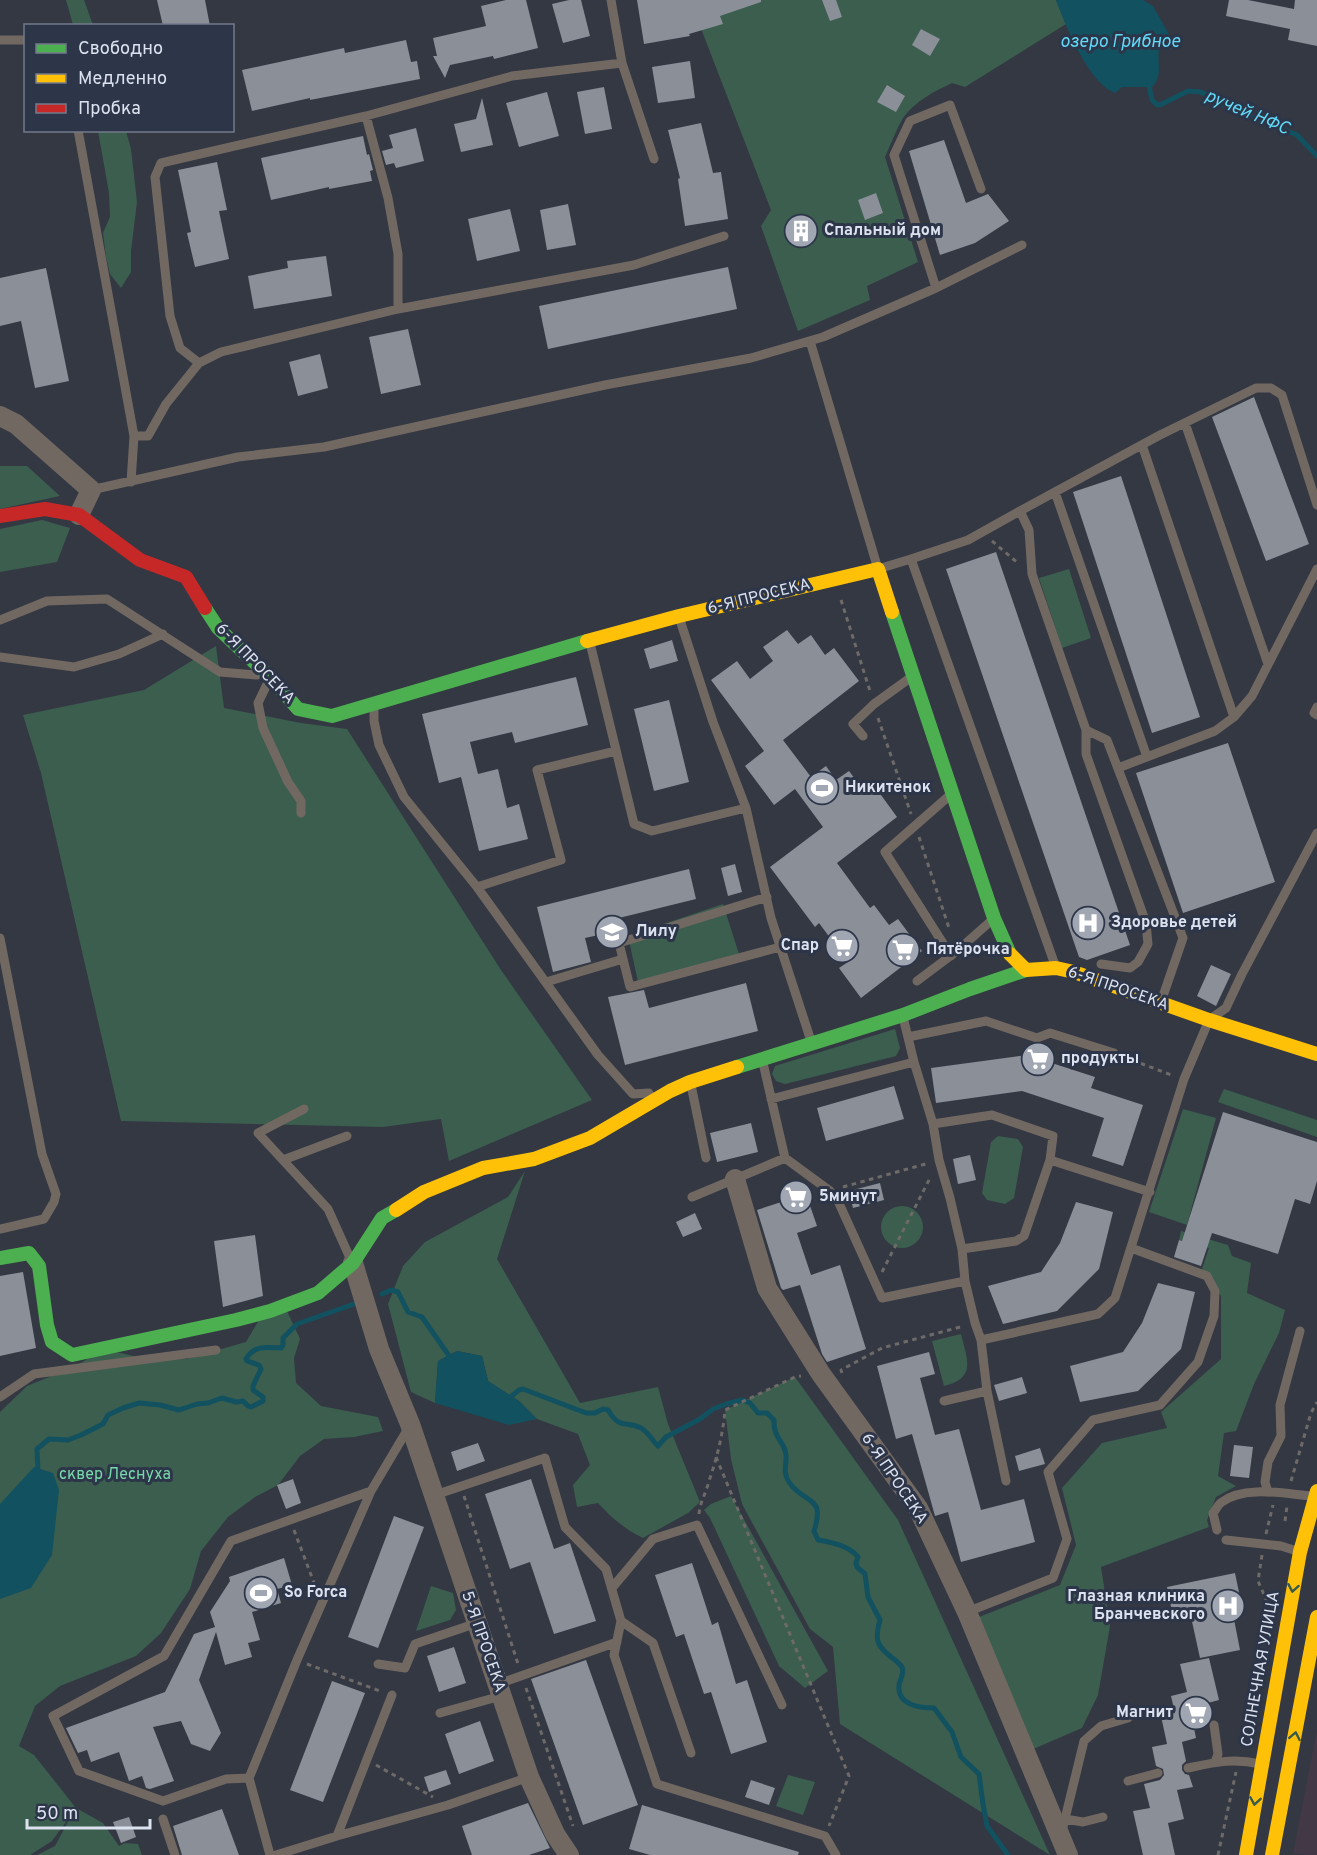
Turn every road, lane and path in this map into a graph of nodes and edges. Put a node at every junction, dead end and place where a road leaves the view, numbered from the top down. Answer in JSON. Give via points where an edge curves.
{"nodes":[{"id":1,"x":611,"y":0,"type":"edge"},
{"id":2,"x":0,"y":40,"type":"edge"},
{"id":3,"x":24,"y":40,"type":"edge"},
{"id":4,"x":622,"y":63,"type":"junction"},
{"id":5,"x":366,"y":116,"type":"junction"},
{"id":6,"x":78,"y":132,"type":"edge"},
{"id":7,"x":654,"y":159,"type":"dead end"},
{"id":8,"x":981,"y":189,"type":"dead end"},
{"id":9,"x":724,"y":236,"type":"dead end"},
{"id":10,"x":1022,"y":245,"type":"dead end"},
{"id":11,"x":936,"y":288,"type":"junction"},
{"id":12,"x":398,"y":309,"type":"junction"},
{"id":13,"x":810,"y":341,"type":"junction"},
{"id":14,"x":199,"y":363,"type":"junction"},
{"id":15,"x":0,"y":416,"type":"edge"},
{"id":16,"x":1185,"y":423,"type":"junction"},
{"id":17,"x":134,"y":436,"type":"junction"},
{"id":18,"x":1142,"y":444,"type":"junction"},
{"id":19,"x":131,"y":482,"type":"junction"},
{"id":20,"x":91,"y":490,"type":"junction"},
{"id":21,"x":1055,"y":492,"type":"junction"},
{"id":22,"x":1317,"y":505,"type":"edge"},
{"id":23,"x":1020,"y":511,"type":"junction"},
{"id":24,"x":79,"y":515,"type":"junction"},
{"id":25,"x":0,"y":516,"type":"edge"},
{"id":26,"x":981,"y":532,"type":"junction"},
{"id":27,"x":911,"y":558,"type":"junction"},
{"id":28,"x":878,"y":569,"type":"junction"},
{"id":29,"x":1317,"y":569,"type":"edge"},
{"id":30,"x":1032,"y":574,"type":"junction"},
{"id":31,"x":834,"y":579,"type":"junction"},
{"id":32,"x":679,"y":616,"type":"junction"},
{"id":33,"x":0,"y":620,"type":"edge"},
{"id":34,"x":163,"y":634,"type":"junction"},
{"id":35,"x":590,"y":640,"type":"junction"},
{"id":36,"x":0,"y":657,"type":"edge"},
{"id":37,"x":1268,"y":664,"type":"junction"},
{"id":38,"x":915,"y":675,"type":"junction"},
{"id":39,"x":270,"y":676,"type":"junction"},
{"id":40,"x":874,"y":704,"type":"junction"},
{"id":41,"x":374,"y":705,"type":"junction"},
{"id":42,"x":1317,"y":707,"type":"edge"},
{"id":43,"x":1317,"y":715,"type":"edge"},
{"id":44,"x":1234,"y":717,"type":"junction"},
{"id":45,"x":1086,"y":730,"type":"junction"},
{"id":46,"x":863,"y":736,"type":"dead end"},
{"id":47,"x":616,"y":751,"type":"junction"},
{"id":48,"x":1147,"y":757,"type":"junction"},
{"id":49,"x":1118,"y":768,"type":"junction"},
{"id":50,"x":953,"y":793,"type":"junction"},
{"id":51,"x":746,"y":808,"type":"junction"},
{"id":52,"x":301,"y":813,"type":"dead end"},
{"id":53,"x":915,"y":825,"type":"junction"},
{"id":54,"x":1317,"y":833,"type":"edge"},
{"id":55,"x":477,"y":887,"type":"junction"},
{"id":56,"x":767,"y":897,"type":"junction"},
{"id":57,"x":994,"y":918,"type":"junction"},
{"id":58,"x":0,"y":938,"type":"edge"},
{"id":59,"x":780,"y":947,"type":"junction"},
{"id":60,"x":954,"y":954,"type":"junction"},
{"id":61,"x":623,"y":959,"type":"junction"},
{"id":62,"x":1101,"y":963,"type":"dead end"},
{"id":63,"x":1056,"y":968,"type":"junction"},
{"id":64,"x":1026,"y":970,"type":"junction"},
{"id":65,"x":917,"y":981,"type":"dead end"},
{"id":66,"x":546,"y":982,"type":"junction"},
{"id":67,"x":1161,"y":1002,"type":"junction"},
{"id":68,"x":903,"y":1015,"type":"junction"},
{"id":69,"x":1209,"y":1020,"type":"junction"},
{"id":70,"x":908,"y":1037,"type":"junction"},
{"id":71,"x":812,"y":1044,"type":"junction"},
{"id":72,"x":1114,"y":1053,"type":"joint"},
{"id":73,"x":1317,"y":1054,"type":"edge"},
{"id":74,"x":762,"y":1061,"type":"junction"},
{"id":75,"x":914,"y":1062,"type":"junction"},
{"id":76,"x":1184,"y":1079,"type":"junction"},
{"id":77,"x":690,"y":1082,"type":"junction"},
{"id":78,"x":670,"y":1091,"type":"junction"},
{"id":79,"x":771,"y":1099,"type":"junction"},
{"id":80,"x":304,"y":1109,"type":"dead end"},
{"id":81,"x":933,"y":1125,"type":"junction"},
{"id":82,"x":346,"y":1136,"type":"dead end"},
{"id":83,"x":706,"y":1158,"type":"dead end"},
{"id":84,"x":785,"y":1158,"type":"junction"},
{"id":85,"x":939,"y":1160,"type":"junction"},
{"id":86,"x":1050,"y":1160,"type":"junction"},
{"id":87,"x":283,"y":1161,"type":"junction"},
{"id":88,"x":735,"y":1179,"type":"junction"},
{"id":89,"x":830,"y":1191,"type":"junction"},
{"id":90,"x":1150,"y":1192,"type":"junction"},
{"id":91,"x":692,"y":1197,"type":"dead end"},
{"id":92,"x":0,"y":1229,"type":"edge"},
{"id":93,"x":1131,"y":1248,"type":"junction"},
{"id":94,"x":962,"y":1249,"type":"junction"},
{"id":95,"x":0,"y":1258,"type":"edge"},
{"id":96,"x":353,"y":1263,"type":"junction"},
{"id":97,"x":966,"y":1281,"type":"junction"},
{"id":98,"x":876,"y":1284,"type":"junction"},
{"id":99,"x":1300,"y":1331,"type":"dead end"},
{"id":100,"x":981,"y":1340,"type":"junction"},
{"id":101,"x":216,"y":1350,"type":"dead end"},
{"id":102,"x":821,"y":1374,"type":"junction"},
{"id":103,"x":987,"y":1391,"type":"junction"},
{"id":104,"x":0,"y":1397,"type":"edge"},
{"id":105,"x":944,"y":1401,"type":"dead end"},
{"id":106,"x":1317,"y":1402,"type":"edge"},
{"id":107,"x":410,"y":1424,"type":"junction"},
{"id":108,"x":716,"y":1457,"type":"junction"},
{"id":109,"x":1006,"y":1481,"type":"dead end"},
{"id":110,"x":371,"y":1491,"type":"junction"},
{"id":111,"x":1272,"y":1492,"type":"junction"},
{"id":112,"x":1316,"y":1493,"type":"edge"},
{"id":113,"x":435,"y":1495,"type":"junction"},
{"id":114,"x":290,"y":1520,"type":"junction"},
{"id":115,"x":697,"y":1525,"type":"junction"},
{"id":116,"x":1217,"y":1530,"type":"dead end"},
{"id":117,"x":1226,"y":1540,"type":"dead end"},
{"id":118,"x":1263,"y":1544,"type":"junction"},
{"id":119,"x":1300,"y":1552,"type":"junction"},
{"id":120,"x":612,"y":1588,"type":"junction"},
{"id":121,"x":322,"y":1604,"type":"junction"},
{"id":122,"x":1269,"y":1606,"type":"dead end"},
{"id":123,"x":967,"y":1612,"type":"junction"},
{"id":124,"x":1317,"y":1617,"type":"edge"},
{"id":125,"x":621,"y":1621,"type":"junction"},
{"id":126,"x":477,"y":1623,"type":"junction"},
{"id":127,"x":617,"y":1642,"type":"junction"},
{"id":128,"x":297,"y":1660,"type":"junction"},
{"id":129,"x":378,"y":1664,"type":"dead end"},
{"id":130,"x":499,"y":1690,"type":"junction"},
{"id":131,"x":392,"y":1695,"type":"joint"},
{"id":132,"x":782,"y":1705,"type":"dead end"},
{"id":133,"x":440,"y":1713,"type":"dead end"},
{"id":134,"x":1128,"y":1718,"type":"dead end"},
{"id":135,"x":1214,"y":1725,"type":"dead end"},
{"id":136,"x":692,"y":1752,"type":"dead end"},
{"id":137,"x":367,"y":1760,"type":"junction"},
{"id":138,"x":1239,"y":1760,"type":"junction"},
{"id":139,"x":1215,"y":1762,"type":"junction"},
{"id":140,"x":1261,"y":1764,"type":"junction"},
{"id":141,"x":1188,"y":1768,"type":"dead end"},
{"id":142,"x":1158,"y":1773,"type":"dead end"},
{"id":143,"x":529,"y":1778,"type":"junction"},
{"id":144,"x":249,"y":1779,"type":"junction"},
{"id":145,"x":1128,"y":1780,"type":"dead end"},
{"id":146,"x":448,"y":1805,"type":"junction"},
{"id":147,"x":1103,"y":1817,"type":"dead end"},
{"id":148,"x":163,"y":1819,"type":"dead end"},
{"id":149,"x":1065,"y":1820,"type":"junction"},
{"id":150,"x":337,"y":1836,"type":"junction"},
{"id":151,"x":825,"y":1836,"type":"junction"},
{"id":152,"x":1065,"y":1847,"type":"edge"},
{"id":153,"x":175,"y":1855,"type":"edge"},
{"id":154,"x":270,"y":1855,"type":"edge"},
{"id":155,"x":276,"y":1855,"type":"edge"},
{"id":156,"x":569,"y":1855,"type":"edge"},
{"id":157,"x":836,"y":1855,"type":"edge"},
{"id":158,"x":1218,"y":1855,"type":"edge"},
{"id":159,"x":1246,"y":1855,"type":"edge"},
{"id":160,"x":1272,"y":1855,"type":"edge"}],
"edges":[{"from":1,"to":4,"type":"lane"},
{"from":2,"to":3,"type":"lane"},
{"from":4,"to":5,"type":"lane","via":[[512,76]]},
{"from":4,"to":7,"type":"lane"},
{"from":5,"to":12,"type":"lane","via":[[398,254]]},
{"from":5,"to":14,"type":"lane","via":[[160,163],[155,177],[170,316],[180,348]]},
{"from":6,"to":17,"type":"lane"},
{"from":8,"to":11,"type":"lane","via":[[950,105],[910,121],[894,155]]},
{"from":9,"to":12,"type":"lane","via":[[634,265]]},
{"from":10,"to":11,"type":"lane"},
{"from":11,"to":13,"type":"lane"},
{"from":12,"to":14,"type":"lane","via":[[221,352]]},
{"from":13,"to":19,"type":"lane","via":[[751,358],[605,385],[368,438],[238,458]]},
{"from":13,"to":28,"type":"lane"},
{"from":14,"to":17,"type":"lane","via":[[166,404],[148,436]]},
{"from":15,"to":20,"type":"street","via":[[16,424]]},
{"from":16,"to":18,"type":"lane"},
{"from":16,"to":22,"type":"lane","via":[[1256,388],[1271,388],[1282,395]]},
{"from":16,"to":37,"type":"lane"},
{"from":17,"to":19,"type":"lane"},
{"from":18,"to":21,"type":"lane"},
{"from":18,"to":44,"type":"lane"},
{"from":19,"to":20,"type":"lane"},
{"from":20,"to":24,"type":"street"},
{"from":21,"to":23,"type":"lane"},
{"from":21,"to":48,"type":"lane"},
{"from":23,"to":26,"type":"lane"},
{"from":23,"to":30,"type":"lane","via":[[1029,530]]},
{"from":24,"to":25,"type":"street","name":"6-Я ПРОСЕКА","via":[[45,509]]},
{"from":24,"to":39,"type":"street","name":"6-Я ПРОСЕКА","via":[[140,560],[186,577],[218,628]]},
{"from":26,"to":27,"type":"lane"},
{"from":26,"to":30,"type":"path"},
{"from":27,"to":28,"type":"lane"},
{"from":27,"to":63,"type":"lane"},
{"from":28,"to":31,"type":"street","name":"6-Я ПРОСЕКА"},
{"from":28,"to":38,"type":"street"},
{"from":29,"to":37,"type":"lane"},
{"from":30,"to":45,"type":"lane"},
{"from":31,"to":32,"type":"street","name":"6-Я ПРОСЕКА"},
{"from":31,"to":40,"type":"path"},
{"from":32,"to":35,"type":"street","name":"6-Я ПРОСЕКА"},
{"from":32,"to":51,"type":"lane"},
{"from":33,"to":34,"type":"lane","via":[[47,602],[107,598]]},
{"from":34,"to":36,"type":"lane","via":[[119,654],[74,667]]},
{"from":34,"to":39,"type":"lane","via":[[220,672]]},
{"from":35,"to":41,"type":"street","name":"6-Я ПРОСЕКА"},
{"from":35,"to":47,"type":"lane"},
{"from":37,"to":44,"type":"lane","via":[[1252,696]]},
{"from":38,"to":40,"type":"lane"},
{"from":38,"to":50,"type":"street"},
{"from":39,"to":41,"type":"street","name":"6-Я ПРОСЕКА","via":[[298,709],[332,716]]},
{"from":39,"to":52,"type":"lane","via":[[258,704],[263,728],[301,801]]},
{"from":40,"to":46,"type":"lane","via":[[853,724]]},
{"from":40,"to":53,"type":"path"},
{"from":41,"to":55,"type":"lane","via":[[379,745],[404,797]]},
{"from":42,"to":43,"type":"lane"},
{"from":44,"to":48,"type":"lane","via":[[1215,731]]},
{"from":45,"to":49,"type":"lane","via":[[1107,740]]},
{"from":45,"to":62,"type":"lane","via":[[1086,754],[1146,923],[1148,944],[1130,968]]},
{"from":47,"to":51,"type":"lane","via":[[634,824],[652,831]]},
{"from":47,"to":55,"type":"lane","via":[[537,770],[561,860]]},
{"from":48,"to":49,"type":"lane"},
{"from":49,"to":67,"type":"lane","via":[[1183,938]]},
{"from":50,"to":53,"type":"lane"},
{"from":50,"to":57,"type":"street"},
{"from":51,"to":56,"type":"lane"},
{"from":53,"to":60,"type":"path"},
{"from":53,"to":60,"type":"lane","via":[[885,852]]},
{"from":54,"to":69,"type":"lane","via":[[1226,1008]]},
{"from":55,"to":66,"type":"lane"},
{"from":56,"to":59,"type":"lane"},
{"from":56,"to":61,"type":"lane","via":[[619,943]]},
{"from":57,"to":60,"type":"lane"},
{"from":57,"to":64,"type":"street","via":[[1010,954]]},
{"from":58,"to":92,"type":"lane","via":[[42,1154],[56,1194],[44,1219]]},
{"from":59,"to":61,"type":"lane","via":[[630,987]]},
{"from":59,"to":71,"type":"lane"},
{"from":60,"to":65,"type":"lane"},
{"from":61,"to":66,"type":"lane"},
{"from":63,"to":64,"type":"street","name":"6-Я ПРОСЕКА"},
{"from":63,"to":67,"type":"street","name":"6-Я ПРОСЕКА"},
{"from":64,"to":68,"type":"street","name":"6-Я ПРОСЕКА"},
{"from":66,"to":78,"type":"lane","via":[[598,1055],[633,1094]]},
{"from":67,"to":69,"type":"street","name":"6-Я ПРОСЕКА"},
{"from":68,"to":70,"type":"lane"},
{"from":68,"to":71,"type":"street","name":"6-Я ПРОСЕКА"},
{"from":69,"to":73,"type":"street","name":"6-Я ПРОСЕКА"},
{"from":69,"to":76,"type":"lane"},
{"from":70,"to":72,"type":"lane","via":[[986,1021],[1037,1038],[1050,1033]]},
{"from":70,"to":75,"type":"lane"},
{"from":71,"to":74,"type":"street","name":"6-Я ПРОСЕКА"},
{"from":72,"to":76,"type":"path"},
{"from":74,"to":77,"type":"street","name":"6-Я ПРОСЕКА"},
{"from":74,"to":79,"type":"lane"},
{"from":75,"to":79,"type":"lane"},
{"from":75,"to":81,"type":"lane"},
{"from":76,"to":90,"type":"lane"},
{"from":77,"to":78,"type":"street","name":"6-Я ПРОСЕКА"},
{"from":77,"to":83,"type":"lane"},
{"from":78,"to":96,"type":"street","name":"6-Я ПРОСЕКА","via":[[590,1138],[534,1159],[483,1168],[424,1192],[382,1218]]},
{"from":79,"to":84,"type":"lane"},
{"from":80,"to":87,"type":"lane","via":[[258,1133]]},
{"from":81,"to":85,"type":"lane"},
{"from":81,"to":86,"type":"lane","via":[[992,1115],[1053,1136]]},
{"from":82,"to":87,"type":"lane"},
{"from":84,"to":88,"type":"lane"},
{"from":84,"to":89,"type":"lane"},
{"from":85,"to":89,"type":"path"},
{"from":85,"to":94,"type":"lane"},
{"from":85,"to":98,"type":"path"},
{"from":86,"to":90,"type":"lane"},
{"from":86,"to":94,"type":"lane","via":[[1024,1236],[1016,1241]]},
{"from":87,"to":96,"type":"lane","via":[[328,1209]]},
{"from":88,"to":91,"type":"lane"},
{"from":88,"to":102,"type":"street","name":"6-Я ПРОСЕКА","via":[[767,1288]]},
{"from":89,"to":98,"type":"lane"},
{"from":90,"to":93,"type":"lane"},
{"from":93,"to":100,"type":"lane","via":[[1115,1298],[1098,1314]]},
{"from":93,"to":123,"type":"lane","via":[[1207,1276],[1215,1291],[1214,1316],[1198,1362],[1160,1405],[1093,1420],[1048,1472],[1067,1539],[1053,1578]]},
{"from":94,"to":97,"type":"lane"},
{"from":95,"to":96,"type":"street","name":"6-Я ПРОСЕКА","via":[[29,1253],[39,1266],[52,1342],[72,1355],[270,1311],[318,1293]]},
{"from":96,"to":107,"type":"street","name":"5-Я ПРОСЕКА","via":[[379,1349]]},
{"from":97,"to":98,"type":"lane","via":[[882,1298]]},
{"from":97,"to":100,"type":"lane"},
{"from":99,"to":111,"type":"lane","via":[[1280,1405],[1281,1436],[1268,1462],[1265,1482]]},
{"from":100,"to":103,"type":"lane"},
{"from":101,"to":104,"type":"lane","via":[[34,1374]]},
{"from":102,"to":108,"type":"path","via":[[795,1377],[725,1410]]},
{"from":102,"to":123,"type":"street","name":"6-Я ПРОСЕКА","via":[[918,1508]]},
{"from":103,"to":105,"type":"lane"},
{"from":103,"to":109,"type":"lane"},
{"from":106,"to":111,"type":"path","via":[[1290,1484],[1278,1481]]},
{"from":107,"to":110,"type":"lane"},
{"from":107,"to":113,"type":"street","name":"5-Я ПРОСЕКА"},
{"from":108,"to":115,"type":"path","via":[[700,1502]]},
{"from":108,"to":151,"type":"path","via":[[849,1776]]},
{"from":110,"to":114,"type":"lane"},
{"from":110,"to":121,"type":"lane"},
{"from":111,"to":112,"type":"lane"},
{"from":111,"to":116,"type":"lane","via":[[1238,1493],[1220,1502],[1213,1514]]},
{"from":111,"to":118,"type":"path"},
{"from":112,"to":119,"type":"street","name":"СОЛНЕЧНАЯ УЛИЦА"},
{"from":113,"to":120,"type":"lane","via":[[545,1458],[565,1527],[606,1569]]},
{"from":113,"to":126,"type":"street","name":"5-Я ПРОСЕКА"},
{"from":114,"to":121,"type":"path"},
{"from":114,"to":144,"type":"lane","via":[[231,1541],[164,1656],[53,1716],[80,1771],[162,1801],[226,1779]]},
{"from":115,"to":120,"type":"lane","via":[[653,1539]]},
{"from":115,"to":132,"type":"lane"},
{"from":117,"to":118,"type":"lane"},
{"from":118,"to":119,"type":"lane"},
{"from":118,"to":122,"type":"path","via":[[1258,1581]]},
{"from":119,"to":140,"type":"street","name":"СОЛНЕЧНАЯ УЛИЦА","one_way":true},
{"from":120,"to":125,"type":"lane"},
{"from":121,"to":128,"type":"lane"},
{"from":123,"to":152,"type":"street","name":"6-Я ПРОСЕКА"},
{"from":160,"to":124,"type":"street","one_way":true,"via":[[1306,1696]]},
{"from":125,"to":127,"type":"lane"},
{"from":125,"to":136,"type":"lane","via":[[653,1642]]},
{"from":126,"to":129,"type":"lane","via":[[415,1644],[405,1668]]},
{"from":126,"to":130,"type":"street","name":"5-Я ПРОСЕКА"},
{"from":127,"to":130,"type":"lane"},
{"from":127,"to":151,"type":"lane","via":[[614,1655],[657,1784]]},
{"from":128,"to":131,"type":"path"},
{"from":128,"to":144,"type":"lane"},
{"from":130,"to":133,"type":"lane"},
{"from":130,"to":143,"type":"street","name":"5-Я ПРОСЕКА"},
{"from":131,"to":137,"type":"lane"},
{"from":134,"to":149,"type":"lane","via":[[1101,1726],[1084,1741]]},
{"from":135,"to":139,"type":"lane","via":[[1218,1754]]},
{"from":137,"to":146,"type":"path"},
{"from":137,"to":150,"type":"lane"},
{"from":138,"to":139,"type":"lane"},
{"from":138,"to":140,"type":"lane"},
{"from":138,"to":158,"type":"path"},
{"from":139,"to":141,"type":"lane"},
{"from":140,"to":159,"type":"street","name":"СОЛНЕЧНАЯ УЛИЦА","one_way":true},
{"from":142,"to":145,"type":"lane"},
{"from":143,"to":146,"type":"lane"},
{"from":143,"to":156,"type":"street","name":"5-Я ПРОСЕКА"},
{"from":144,"to":154,"type":"lane"},
{"from":146,"to":150,"type":"lane"},
{"from":147,"to":149,"type":"lane","via":[[1083,1822]]},
{"from":148,"to":153,"type":"lane"},
{"from":149,"to":152,"type":"lane","via":[[1061,1830]]},
{"from":150,"to":155,"type":"lane"},
{"from":151,"to":157,"type":"lane"}]}
